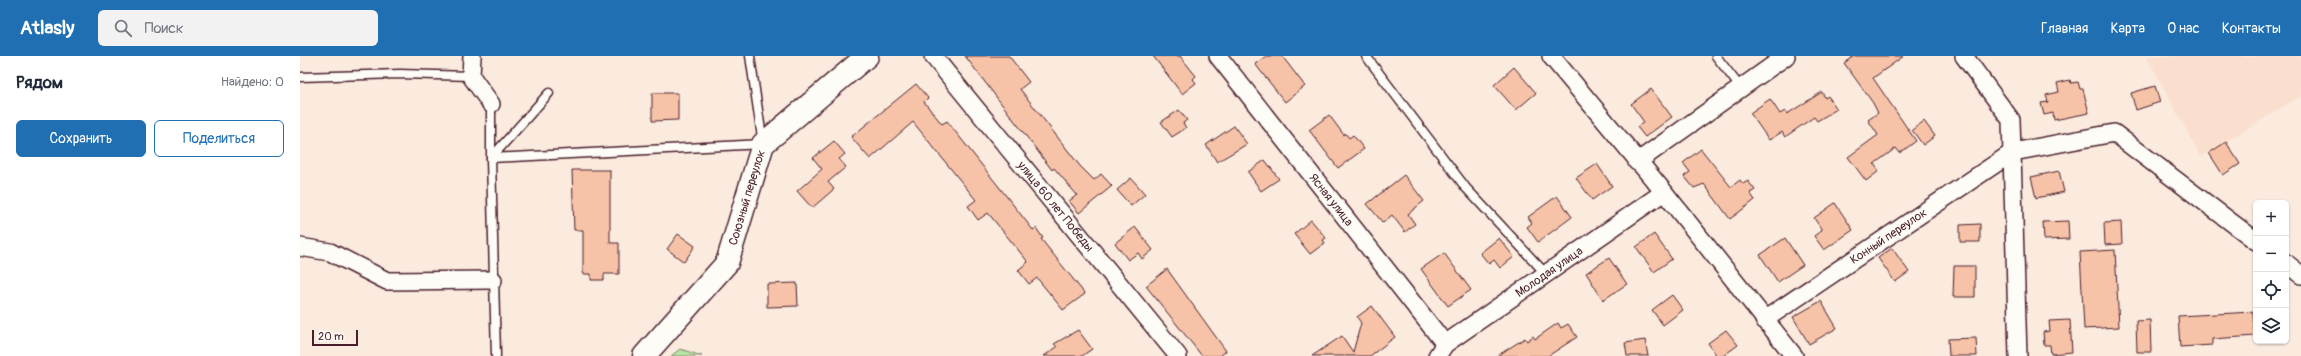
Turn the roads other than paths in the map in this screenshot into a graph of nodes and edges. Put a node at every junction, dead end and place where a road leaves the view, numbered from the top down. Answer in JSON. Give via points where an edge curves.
{"nodes":[{"id":1,"x":472,"y":56,"type":"edge"},
{"id":2,"x":750,"y":56,"type":"edge"},
{"id":3,"x":867,"y":56,"type":"edge"},
{"id":4,"x":933,"y":56,"type":"edge"},
{"id":5,"x":1218,"y":56,"type":"edge"},
{"id":6,"x":1366,"y":56,"type":"edge"},
{"id":7,"x":1551,"y":56,"type":"edge"},
{"id":8,"x":1716,"y":56,"type":"edge"},
{"id":9,"x":1786,"y":56,"type":"edge"},
{"id":10,"x":1964,"y":56,"type":"edge"},
{"id":11,"x":471,"y":76,"type":"junction"},
{"id":12,"x":300,"y":77,"type":"edge"},
{"id":13,"x":1740,"y":87,"type":"junction"},
{"id":14,"x":549,"y":93,"type":"dead end"},
{"id":15,"x":491,"y":104,"type":"joint"},
{"id":16,"x":763,"y":144,"type":"junction"},
{"id":17,"x":2013,"y":152,"type":"junction"},
{"id":18,"x":490,"y":158,"type":"junction"},
{"id":19,"x":1637,"y":162,"type":"junction"},
{"id":20,"x":1664,"y":192,"type":"junction"},
{"id":21,"x":2253,"y":239,"type":"edge"},
{"id":22,"x":300,"y":248,"type":"edge"},
{"id":23,"x":2289,"y":266,"type":"edge"},
{"id":24,"x":1546,"y":274,"type":"junction"},
{"id":25,"x":2301,"y":275,"type":"edge"},
{"id":26,"x":493,"y":280,"type":"junction"},
{"id":27,"x":1764,"y":320,"type":"junction"},
{"id":28,"x":1441,"y":350,"type":"edge"},
{"id":29,"x":496,"y":356,"type":"edge"},
{"id":30,"x":644,"y":356,"type":"edge"},
{"id":31,"x":1178,"y":356,"type":"edge"},
{"id":32,"x":1794,"y":356,"type":"edge"},
{"id":33,"x":2018,"y":356,"type":"edge"}],
"edges":[{"from":1,"to":11,"type":"street"},
{"from":2,"to":16,"type":"lane"},
{"from":3,"to":16,"type":"street","name":"Союзный переулок"},
{"from":4,"to":31,"type":"street","name":"улица 60 лет Победы"},
{"from":5,"to":28,"type":"street","name":"Ясная улица"},
{"from":6,"to":24,"type":"lane","via":[[1466,188]]},
{"from":7,"to":19,"type":"street"},
{"from":8,"to":13,"type":"lane"},
{"from":9,"to":13,"type":"street"},
{"from":10,"to":17,"type":"street","via":[[2011,120]]},
{"from":11,"to":12,"type":"lane","via":[[400,74]]},
{"from":11,"to":15,"type":"street"},
{"from":13,"to":19,"type":"street"},
{"from":14,"to":18,"type":"lane"},
{"from":15,"to":18,"type":"lane"},
{"from":16,"to":18,"type":"lane"},
{"from":16,"to":30,"type":"street","name":"Союзный переулок","via":[[727,263]]},
{"from":17,"to":21,"type":"street","via":[[2114,133]]},
{"from":17,"to":27,"type":"street","name":"Конный переулок"},
{"from":17,"to":33,"type":"street"},
{"from":18,"to":26,"type":"lane"},
{"from":19,"to":20,"type":"street"},
{"from":20,"to":24,"type":"street","name":"Молодая улица"},
{"from":20,"to":27,"type":"street"},
{"from":22,"to":26,"type":"street","via":[[330,252],[387,281]]},
{"from":23,"to":25,"type":"street"},
{"from":24,"to":28,"type":"street","name":"Молодая улица"},
{"from":26,"to":29,"type":"lane"},
{"from":27,"to":32,"type":"street"}]}
